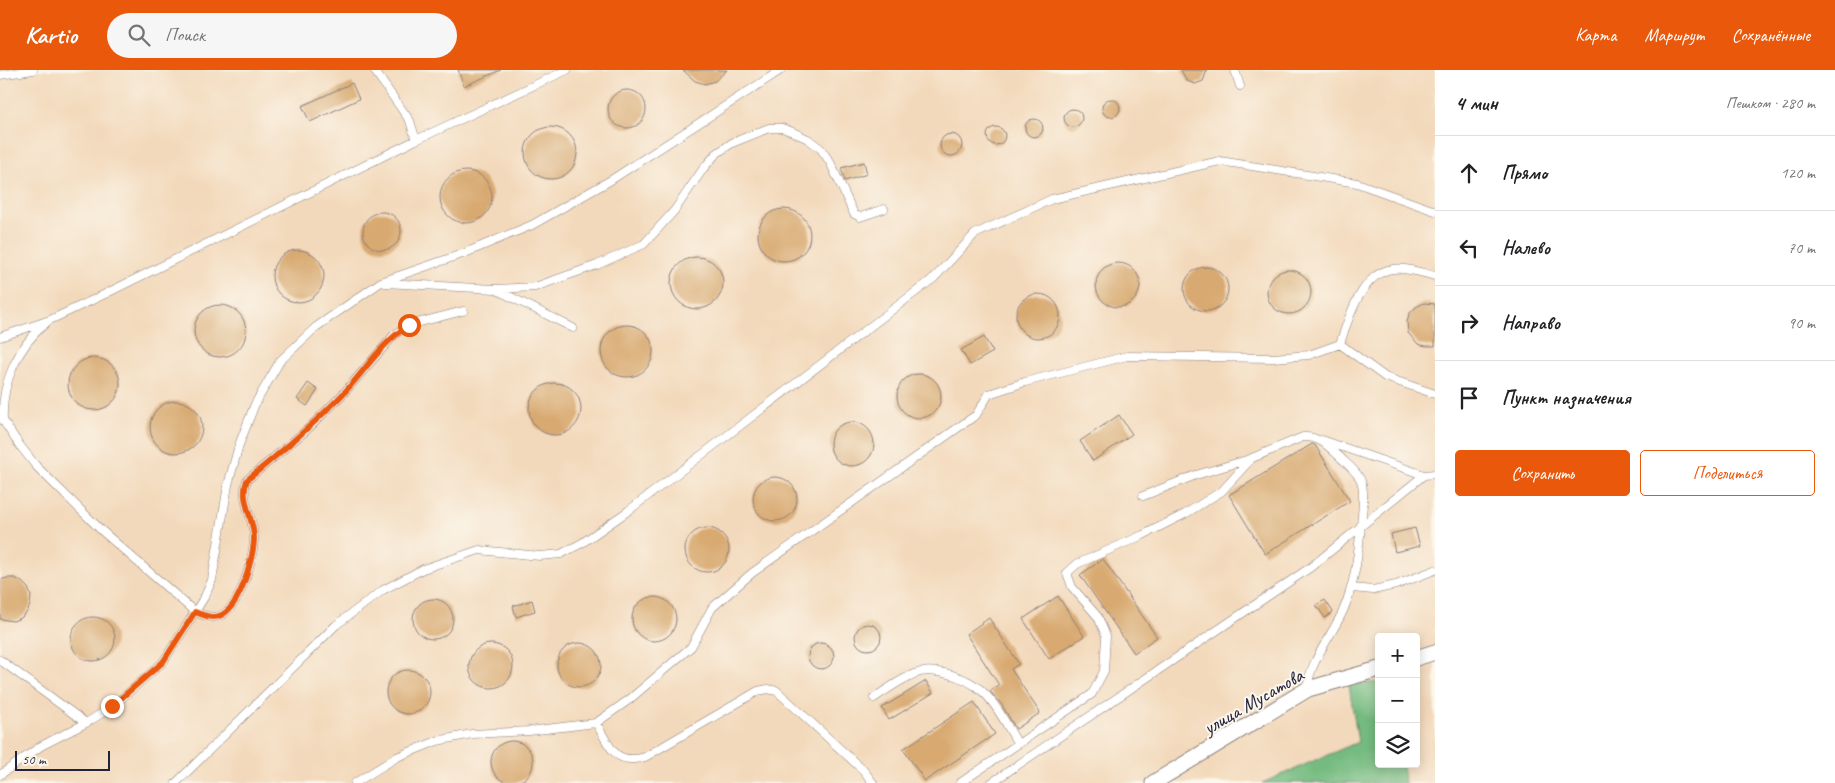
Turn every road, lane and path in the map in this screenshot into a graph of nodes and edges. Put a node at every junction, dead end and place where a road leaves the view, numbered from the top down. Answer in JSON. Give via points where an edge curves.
{"nodes":[{"id":1,"x":33,"y":70,"type":"edge"},
{"id":2,"x":374,"y":70,"type":"edge"},
{"id":3,"x":567,"y":70,"type":"edge"},
{"id":4,"x":781,"y":70,"type":"edge"},
{"id":5,"x":1235,"y":70,"type":"edge"},
{"id":6,"x":0,"y":75,"type":"edge"},
{"id":7,"x":1240,"y":86,"type":"dead end"},
{"id":8,"x":416,"y":140,"type":"junction"},
{"id":9,"x":884,"y":208,"type":"dead end"},
{"id":10,"x":1435,"y":212,"type":"edge"},
{"id":11,"x":1435,"y":276,"type":"edge"},
{"id":12,"x":381,"y":282,"type":"junction"},
{"id":13,"x":495,"y":290,"type":"junction"},
{"id":14,"x":463,"y":311,"type":"dead end"},
{"id":15,"x":50,"y":320,"type":"junction"},
{"id":16,"x":573,"y":328,"type":"dead end"},
{"id":17,"x":0,"y":337,"type":"edge"},
{"id":18,"x":1340,"y":344,"type":"junction"},
{"id":19,"x":1435,"y":394,"type":"edge"},
{"id":20,"x":2,"y":418,"type":"edge"},
{"id":21,"x":1319,"y":439,"type":"junction"},
{"id":22,"x":1252,"y":458,"type":"junction"},
{"id":23,"x":1435,"y":474,"type":"edge"},
{"id":24,"x":1424,"y":475,"type":"junction"},
{"id":25,"x":1143,"y":496,"type":"dead end"},
{"id":26,"x":1361,"y":527,"type":"junction"},
{"id":27,"x":1435,"y":570,"type":"edge"},
{"id":28,"x":1352,"y":588,"type":"junction"},
{"id":29,"x":195,"y":612,"type":"junction"},
{"id":30,"x":1434,"y":653,"type":"edge"},
{"id":31,"x":1420,"y":657,"type":"edge"},
{"id":32,"x":0,"y":660,"type":"edge"},
{"id":33,"x":1375,"y":670,"type":"edge"},
{"id":34,"x":1308,"y":689,"type":"junction"},
{"id":35,"x":874,"y":698,"type":"dead end"},
{"id":36,"x":86,"y":723,"type":"junction"},
{"id":37,"x":596,"y":723,"type":"junction"},
{"id":38,"x":1018,"y":744,"type":"junction"},
{"id":39,"x":0,"y":775,"type":"edge"},
{"id":40,"x":176,"y":783,"type":"edge"},
{"id":41,"x":355,"y":783,"type":"edge"},
{"id":42,"x":873,"y":783,"type":"edge"},
{"id":43,"x":960,"y":783,"type":"edge"},
{"id":44,"x":991,"y":783,"type":"edge"},
{"id":45,"x":1153,"y":783,"type":"edge"}],
"edges":[{"from":1,"to":6,"type":"lane"},
{"from":2,"to":8,"type":"lane","via":[[410,121]]},
{"from":3,"to":8,"type":"lane"},
{"from":4,"to":12,"type":"lane","via":[[611,180],[532,225],[465,253]]},
{"from":5,"to":7,"type":"lane"},
{"from":8,"to":15,"type":"lane"},
{"from":9,"to":13,"type":"lane","via":[[860,217],[854,214],[821,149],[793,132],[769,128],[732,143],[716,154],[674,211],[644,244],[536,287]]},
{"from":10,"to":40,"type":"lane","via":[[1357,183],[1220,161],[1052,199],[983,230],[975,234],[934,278],[582,543],[561,554],[540,556],[479,550],[424,569],[383,590],[336,625]]},
{"from":11,"to":18,"type":"lane","via":[[1393,268],[1375,276],[1352,309]]},
{"from":12,"to":13,"type":"lane"},
{"from":12,"to":29,"type":"lane","via":[[316,327],[280,361],[255,404],[228,485],[212,580]]},
{"from":13,"to":16,"type":"lane"},
{"from":14,"to":29,"type":"lane","via":[[409,325],[396,334],[310,427],[247,480],[244,496],[254,539],[249,571],[234,604],[224,615],[213,618]]},
{"from":15,"to":17,"type":"lane"},
{"from":15,"to":20,"type":"lane","via":[[24,346],[12,369]]},
{"from":18,"to":19,"type":"lane","via":[[1385,377]]},
{"from":18,"to":37,"type":"lane","via":[[1309,355],[1273,358],[1127,356],[989,394],[976,415],[752,572],[712,608],[691,647]]},
{"from":20,"to":29,"type":"lane","via":[[36,466],[102,530]]},
{"from":21,"to":22,"type":"lane","via":[[1303,437]]},
{"from":21,"to":24,"type":"lane"},
{"from":21,"to":26,"type":"lane","via":[[1351,467],[1362,483]]},
{"from":22,"to":25,"type":"lane"},
{"from":22,"to":38,"type":"lane","via":[[1222,491],[1144,535],[1077,564],[1067,572],[1072,587],[1098,617],[1106,636],[1104,671],[1092,694]]},
{"from":23,"to":24,"type":"lane"},
{"from":24,"to":26,"type":"lane"},
{"from":26,"to":28,"type":"lane"},
{"from":26,"to":44,"type":"lane","via":[[1311,567]]},
{"from":27,"to":28,"type":"lane","via":[[1373,590]]},
{"from":28,"to":34,"type":"lane","via":[[1343,612],[1308,676]]},
{"from":29,"to":36,"type":"lane","via":[[163,662],[112,706]]},
{"from":30,"to":31,"type":"street"},
{"from":32,"to":36,"type":"lane"},
{"from":33,"to":34,"type":"street","name":"улица Мусатова"},
{"from":34,"to":45,"type":"street","name":"улица Мусатова"},
{"from":35,"to":38,"type":"lane","via":[[914,674],[928,670],[960,676],[975,684],[993,702]]},
{"from":36,"to":39,"type":"lane","via":[[41,746]]},
{"from":37,"to":41,"type":"lane","via":[[472,734],[437,741],[397,757]]},
{"from":37,"to":42,"type":"lane","via":[[616,755],[631,761],[645,757],[758,691],[777,691]]},
{"from":38,"to":43,"type":"lane"}]}
